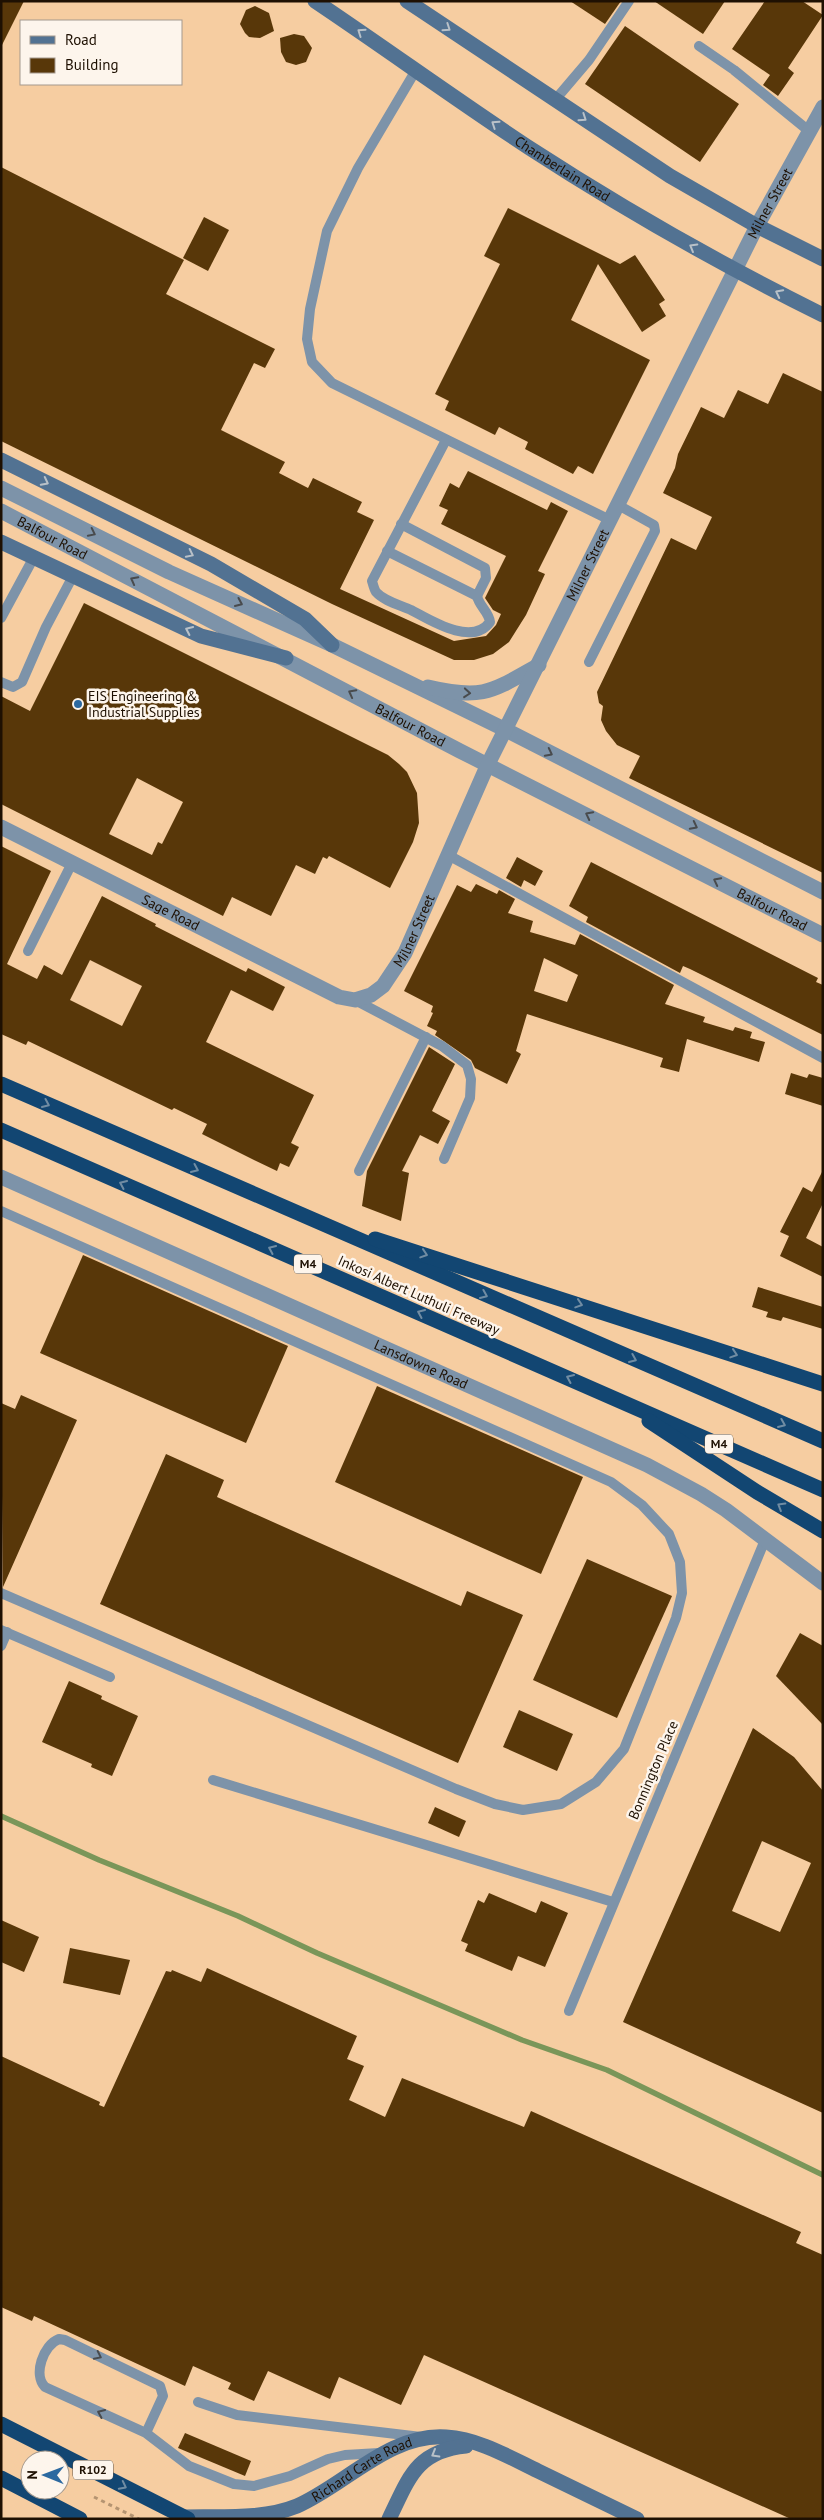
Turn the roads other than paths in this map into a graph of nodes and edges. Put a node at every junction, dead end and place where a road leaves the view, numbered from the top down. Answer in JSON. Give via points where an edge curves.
{"nodes":[{"id":1,"x":316,"y":1,"type":"edge"},
{"id":2,"x":407,"y":1,"type":"edge"},
{"id":3,"x":629,"y":1,"type":"edge"},
{"id":4,"x":699,"y":46,"type":"dead end"},
{"id":5,"x":416,"y":70,"type":"junction"},
{"id":6,"x":555,"y":100,"type":"junction"},
{"id":7,"x":823,"y":107,"type":"edge"},
{"id":8,"x":809,"y":131,"type":"junction"},
{"id":9,"x":757,"y":226,"type":"junction"},
{"id":10,"x":823,"y":259,"type":"edge"},
{"id":11,"x":735,"y":271,"type":"junction"},
{"id":12,"x":823,"y":315,"type":"edge"},
{"id":13,"x":446,"y":440,"type":"junction"},
{"id":14,"x":1,"y":460,"type":"edge"},
{"id":15,"x":1,"y":488,"type":"edge"},
{"id":16,"x":618,"y":505,"type":"junction"},
{"id":17,"x":1,"y":511,"type":"edge"},
{"id":18,"x":610,"y":520,"type":"junction"},
{"id":19,"x":401,"y":524,"type":"junction"},
{"id":20,"x":1,"y":542,"type":"edge"},
{"id":21,"x":387,"y":551,"type":"junction"},
{"id":22,"x":34,"y":557,"type":"junction"},
{"id":23,"x":73,"y":576,"type":"junction"},
{"id":24,"x":477,"y":596,"type":"junction"},
{"id":25,"x":1,"y":618,"type":"edge"},
{"id":26,"x":332,"y":645,"type":"junction"},
{"id":27,"x":286,"y":658,"type":"junction"},
{"id":28,"x":589,"y":662,"type":"dead end"},
{"id":29,"x":538,"y":665,"type":"junction"},
{"id":30,"x":402,"y":681,"type":"junction"},
{"id":31,"x":1,"y":682,"type":"edge"},
{"id":32,"x":506,"y":730,"type":"junction"},
{"id":33,"x":488,"y":764,"type":"junction"},
{"id":34,"x":1,"y":827,"type":"edge"},
{"id":35,"x":448,"y":855,"type":"junction"},
{"id":36,"x":72,"y":863,"type":"junction"},
{"id":37,"x":823,"y":892,"type":"edge"},
{"id":38,"x":823,"y":934,"type":"edge"},
{"id":39,"x":28,"y":951,"type":"dead end"},
{"id":40,"x":355,"y":1000,"type":"junction"},
{"id":41,"x":426,"y":1037,"type":"junction"},
{"id":42,"x":823,"y":1058,"type":"edge"},
{"id":43,"x":1,"y":1084,"type":"edge"},
{"id":44,"x":1,"y":1130,"type":"edge"},
{"id":45,"x":444,"y":1159,"type":"dead end"},
{"id":46,"x":359,"y":1171,"type":"dead end"},
{"id":47,"x":1,"y":1177,"type":"edge"},
{"id":48,"x":1,"y":1211,"type":"edge"},
{"id":49,"x":294,"y":1213,"type":"junction"},
{"id":50,"x":823,"y":1384,"type":"edge"},
{"id":51,"x":615,"y":1398,"type":"junction"},
{"id":52,"x":823,"y":1441,"type":"edge"},
{"id":53,"x":823,"y":1490,"type":"edge"},
{"id":54,"x":823,"y":1531,"type":"edge"},
{"id":55,"x":765,"y":1540,"type":"junction"},
{"id":56,"x":823,"y":1583,"type":"edge"},
{"id":57,"x":1,"y":1593,"type":"edge"},
{"id":58,"x":4,"y":1631,"type":"edge"},
{"id":59,"x":1,"y":1646,"type":"edge"},
{"id":60,"x":110,"y":1677,"type":"dead end"},
{"id":61,"x":213,"y":1780,"type":"dead end"},
{"id":62,"x":613,"y":1902,"type":"junction"},
{"id":63,"x":569,"y":2010,"type":"dead end"},
{"id":64,"x":198,"y":2402,"type":"dead end"},
{"id":65,"x":1,"y":2424,"type":"edge"},
{"id":66,"x":146,"y":2433,"type":"junction"},
{"id":67,"x":427,"y":2438,"type":"junction"},
{"id":68,"x":482,"y":2444,"type":"junction"},
{"id":69,"x":385,"y":2453,"type":"junction"},
{"id":70,"x":1,"y":2478,"type":"edge"},
{"id":71,"x":186,"y":2518,"type":"edge"},
{"id":72,"x":80,"y":2519,"type":"edge"},
{"id":73,"x":389,"y":2519,"type":"edge"},
{"id":74,"x":637,"y":2519,"type":"edge"}],
"edges":[{"from":5,"to":1,"type":"street","name":"Chamberlain Road","one_way":true},
{"from":2,"to":6,"type":"street","one_way":true},
{"from":3,"to":6,"type":"lane","via":[[589,60]]},
{"from":4,"to":8,"type":"lane"},
{"from":11,"to":5,"type":"street","name":"Chamberlain Road","one_way":true,"via":[[538,153]]},
{"from":5,"to":13,"type":"lane","via":[[358,168],[327,231],[310,309],[307,340],[312,362],[332,383]]},
{"from":6,"to":9,"type":"street","one_way":true,"via":[[670,176]]},
{"from":7,"to":8,"type":"street","name":"Milner Street"},
{"from":8,"to":9,"type":"street","name":"Milner Street"},
{"from":9,"to":10,"type":"street"},
{"from":9,"to":11,"type":"street","name":"Milner Street"},
{"from":12,"to":11,"type":"street","name":"Chamberlain Road","one_way":true},
{"from":11,"to":16,"type":"street","name":"Milner Street"},
{"from":13,"to":18,"type":"lane"},
{"from":13,"to":19,"type":"lane"},
{"from":14,"to":26,"type":"street","one_way":true,"via":[[211,564],[305,619]]},
{"from":15,"to":26,"type":"street","name":"Balfour Road","one_way":true,"via":[[169,572]]},
{"from":16,"to":18,"type":"street","name":"Milner Street"},
{"from":16,"to":28,"type":"lane","via":[[650,521],[655,531]]},
{"from":27,"to":17,"type":"street","name":"Balfour Road","one_way":true},
{"from":18,"to":29,"type":"street","name":"Milner Street"},
{"from":19,"to":21,"type":"lane"},
{"from":19,"to":24,"type":"lane","via":[[485,568],[486,578]]},
{"from":20,"to":22,"type":"street"},
{"from":21,"to":24,"type":"lane"},
{"from":21,"to":24,"type":"lane","via":[[372,581],[375,591],[444,628],[468,633],[490,622]]},
{"from":22,"to":23,"type":"street"},
{"from":22,"to":25,"type":"lane"},
{"from":27,"to":23,"type":"street","one_way":true,"via":[[201,636]]},
{"from":23,"to":31,"type":"lane","via":[[22,682],[13,687]]},
{"from":26,"to":30,"type":"street","name":"Balfour Road"},
{"from":33,"to":27,"type":"street","name":"Balfour Road","one_way":true},
{"from":30,"to":29,"type":"street","one_way":true,"via":[[444,691],[484,693]]},
{"from":29,"to":32,"type":"street","name":"Milner Street"},
{"from":30,"to":32,"type":"street","name":"Balfour Road"},
{"from":32,"to":33,"type":"street","name":"Milner Street"},
{"from":32,"to":37,"type":"street","name":"Balfour Road","one_way":true},
{"from":33,"to":35,"type":"street","name":"Milner Street"},
{"from":38,"to":33,"type":"street","name":"Balfour Road","one_way":true},
{"from":34,"to":36,"type":"street","name":"Sage Road"},
{"from":35,"to":40,"type":"street","name":"Milner Street","via":[[405,954],[383,986],[371,995]]},
{"from":35,"to":42,"type":"lane"},
{"from":36,"to":39,"type":"lane"},
{"from":36,"to":40,"type":"street","name":"Sage Road","via":[[339,997]]},
{"from":40,"to":41,"type":"lane"},
{"from":41,"to":45,"type":"lane","via":[[454,1053],[467,1065],[471,1079],[470,1098]]},
{"from":41,"to":46,"type":"lane"},
{"from":43,"to":49,"type":"highway","name":"Inkosi Albert Luthuli Freeway","one_way":true},
{"from":51,"to":44,"type":"highway","name":"Inkosi Albert Luthuli Freeway","number":"M4","one_way":true},
{"from":47,"to":55,"type":"street","name":"Lansdowne Road","via":[[647,1466],[701,1494]]},
{"from":48,"to":57,"type":"lane","via":[[611,1482],[642,1506],[669,1534],[680,1562],[682,1593],[676,1618],[624,1749],[596,1782],[561,1804],[523,1810],[495,1804],[456,1789]]},
{"from":49,"to":50,"type":"highway","one_way":true},
{"from":49,"to":52,"type":"highway","name":"Inkosi Albert Luthuli Freeway","one_way":true},
{"from":51,"to":53,"type":"highway","name":"Inkosi Albert Luthuli Freeway","number":"M4"},
{"from":54,"to":51,"type":"highway","one_way":true,"via":[[757,1492]]},
{"from":55,"to":56,"type":"street","name":"Lansdowne Road"},
{"from":55,"to":62,"type":"lane","name":"Bonnington Place"},
{"from":58,"to":59,"type":"lane"},
{"from":58,"to":60,"type":"lane"},
{"from":61,"to":62,"type":"lane"},
{"from":62,"to":63,"type":"lane","name":"Bonnington Place"},
{"from":64,"to":67,"type":"lane","via":[[237,2415]]},
{"from":65,"to":71,"type":"highway","number":"R102","one_way":true},
{"from":66,"to":66,"type":"lane","one_way":true,"via":[[45,2387],[38,2375],[49,2345],[59,2339],[65,2340],[160,2386],[164,2396]]},
{"from":66,"to":69,"type":"lane","via":[[188,2466],[234,2484],[254,2486],[290,2476],[328,2459]]},
{"from":67,"to":68,"type":"street","name":"Richard Carte Road","via":[[446,2437]]},
{"from":67,"to":69,"type":"street","name":"Richard Carte Road"},
{"from":68,"to":73,"type":"street","name":"Richard Carte Road","one_way":true,"via":[[446,2448],[420,2463]]},
{"from":68,"to":74,"type":"street","name":"Richard Carte Road"},
{"from":69,"to":71,"type":"street","name":"Richard Carte Road","via":[[295,2507],[273,2513]]},
{"from":70,"to":72,"type":"highway"}]}
